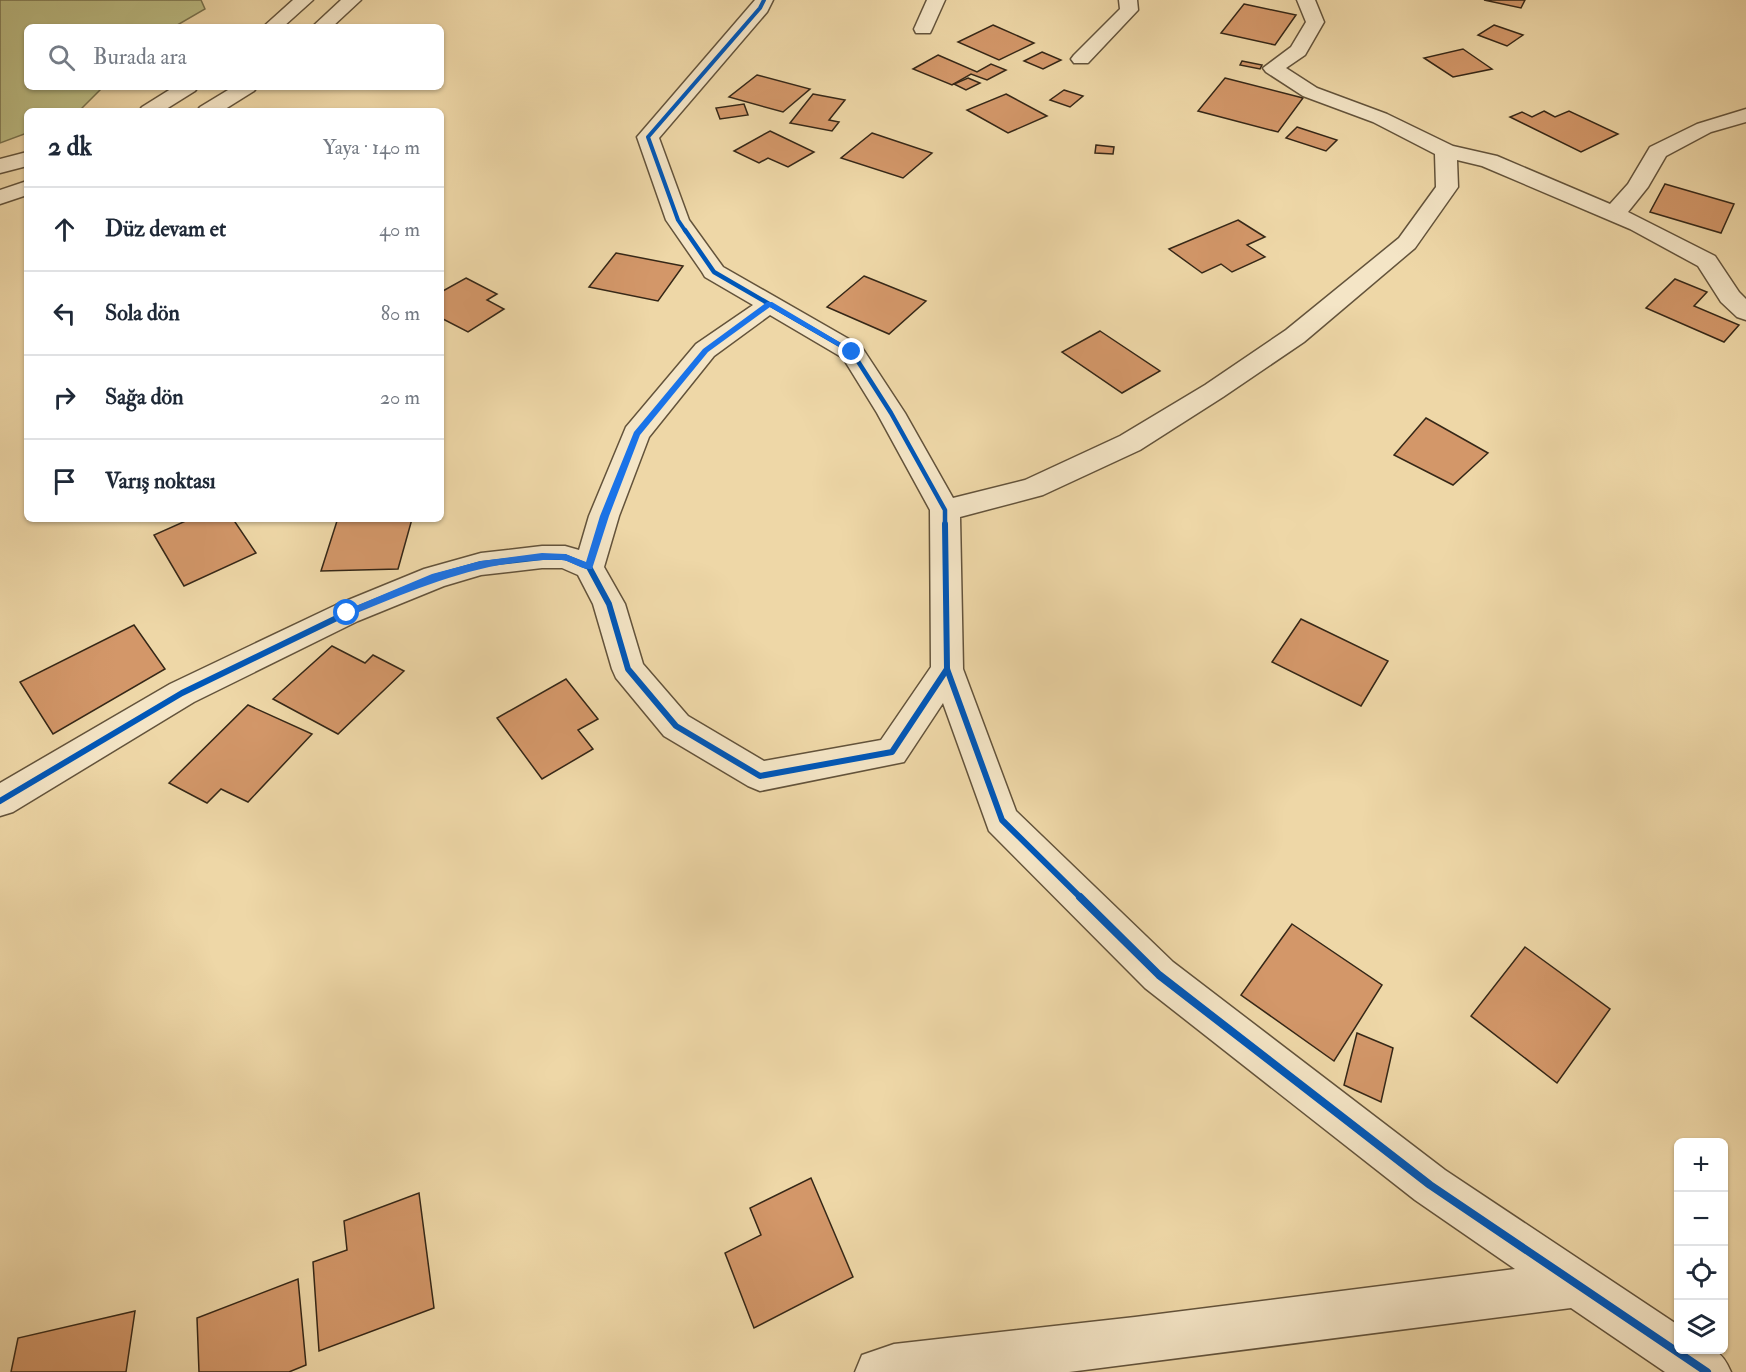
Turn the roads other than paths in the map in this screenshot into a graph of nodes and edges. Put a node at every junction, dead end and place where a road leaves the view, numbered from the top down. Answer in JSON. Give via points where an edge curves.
{"nodes":[{"id":1,"x":304,"y":0,"type":"edge"},
{"id":2,"x":352,"y":0,"type":"edge"},
{"id":3,"x":764,"y":0,"type":"edge"},
{"id":4,"x":936,"y":0,"type":"edge"},
{"id":5,"x":1128,"y":0,"type":"edge"},
{"id":6,"x":1306,"y":0,"type":"edge"},
{"id":7,"x":276,"y":24,"type":"edge"},
{"id":8,"x":324,"y":24,"type":"edge"},
{"id":9,"x":923,"y":29,"type":"dead end"},
{"id":10,"x":1081,"y":59,"type":"dead end"},
{"id":11,"x":183,"y":90,"type":"edge"},
{"id":12,"x":241,"y":90,"type":"edge"},
{"id":13,"x":153,"y":108,"type":"edge"},
{"id":14,"x":212,"y":108,"type":"edge"},
{"id":15,"x":1746,"y":115,"type":"edge"},
{"id":16,"x":1446,"y":151,"type":"junction"},
{"id":17,"x":24,"y":160,"type":"edge"},
{"id":18,"x":0,"y":166,"type":"edge"},
{"id":19,"x":24,"y":189,"type":"edge"},
{"id":20,"x":0,"y":197,"type":"edge"},
{"id":21,"x":1614,"y":214,"type":"junction"},
{"id":22,"x":770,"y":304,"type":"junction"},
{"id":23,"x":1746,"y":312,"type":"edge"},
{"id":24,"x":945,"y":510,"type":"junction"},
{"id":25,"x":589,"y":567,"type":"junction"},
{"id":26,"x":947,"y":669,"type":"junction"},
{"id":27,"x":0,"y":801,"type":"edge"},
{"id":28,"x":1577,"y":1284,"type":"junction"},
{"id":29,"x":879,"y":1372,"type":"edge"},
{"id":30,"x":1707,"y":1372,"type":"edge"}],
"edges":[{"from":1,"to":7,"type":"street"},
{"from":2,"to":8,"type":"street"},
{"from":3,"to":22,"type":"street","via":[[648,137],[678,220],[714,272]]},
{"from":4,"to":9,"type":"street"},
{"from":5,"to":10,"type":"street","via":[[1129,10]]},
{"from":6,"to":16,"type":"street","via":[[1315,22],[1298,51],[1273,68],[1310,92],[1380,118]]},
{"from":11,"to":13,"type":"street"},
{"from":12,"to":14,"type":"street"},
{"from":15,"to":21,"type":"street","via":[[1704,128],[1658,152],[1637,187]]},
{"from":16,"to":21,"type":"street","via":[[1489,161]]},
{"from":16,"to":24,"type":"street","via":[[1447,187],[1407,243],[1295,336],[1130,443],[1032,488]]},
{"from":17,"to":18,"type":"street"},
{"from":19,"to":20,"type":"street"},
{"from":21,"to":23,"type":"street","via":[[1707,261],[1730,297]]},
{"from":22,"to":24,"type":"street","via":[[852,352]]},
{"from":22,"to":25,"type":"street","via":[[705,350],[636,434]]},
{"from":24,"to":26,"type":"street"},
{"from":25,"to":26,"type":"street","via":[[609,604],[628,669],[676,726],[760,776],[892,752]]},
{"from":25,"to":27,"type":"street","via":[[565,557],[542,557],[481,564],[435,577],[347,613],[182,693]]},
{"from":26,"to":28,"type":"street","via":[[1002,820],[1159,975],[1430,1185]]},
{"from":28,"to":29,"type":"street"},
{"from":28,"to":30,"type":"street"}]}
